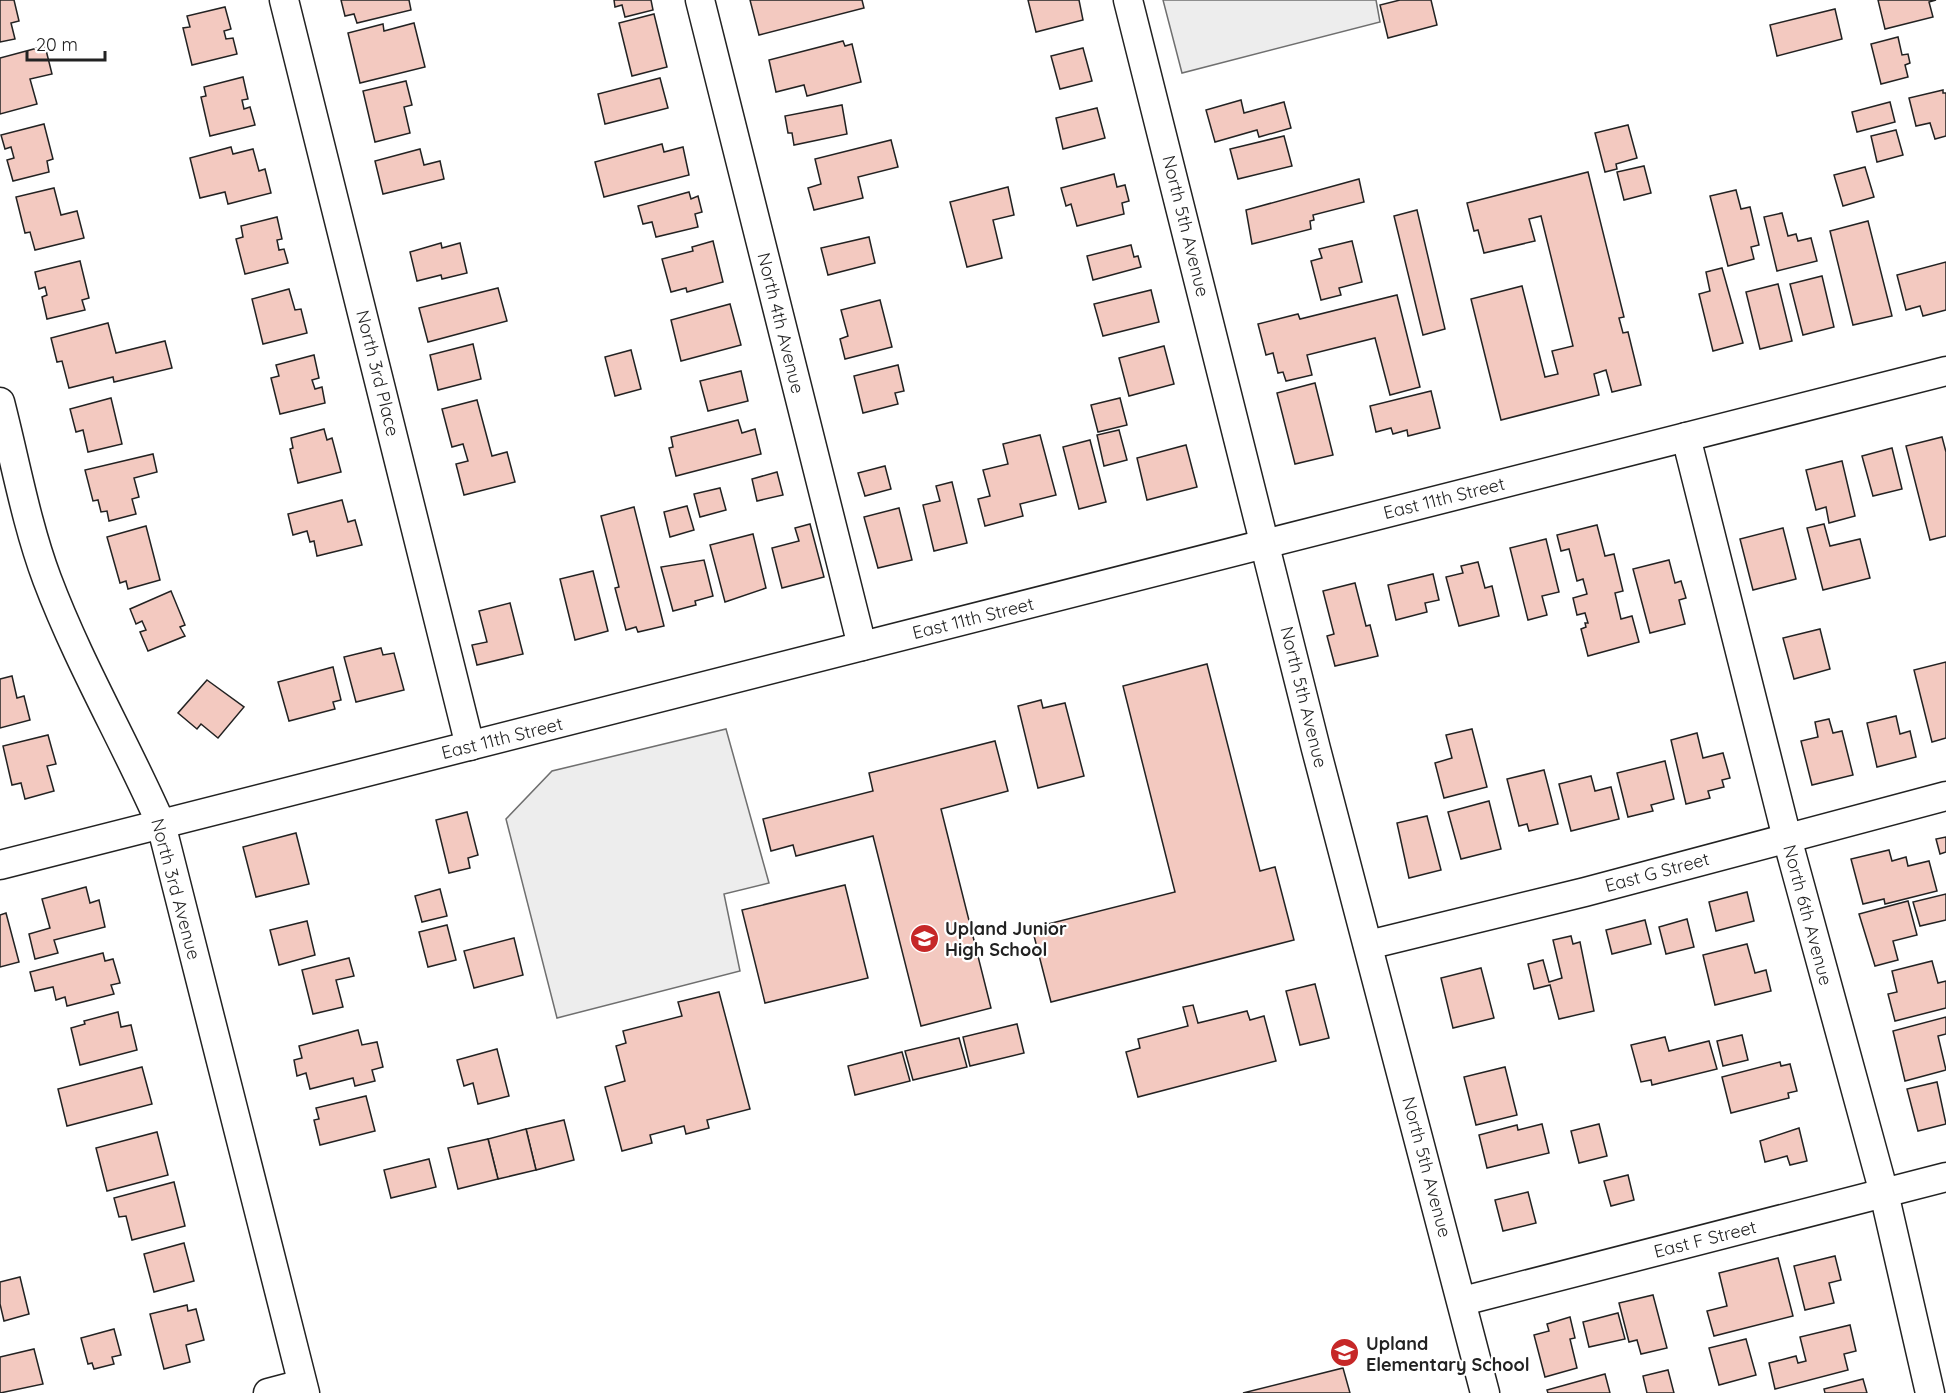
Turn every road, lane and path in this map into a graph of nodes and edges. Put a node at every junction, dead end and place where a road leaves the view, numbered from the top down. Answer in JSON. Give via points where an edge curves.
{"nodes":[{"id":1,"x":284,"y":0,"type":"edge"},
{"id":2,"x":700,"y":0,"type":"edge"},
{"id":3,"x":1128,"y":0,"type":"edge"},
{"id":4,"x":1946,"y":371,"type":"edge"},
{"id":5,"x":0,"y":402,"type":"edge"},
{"id":6,"x":1686,"y":437,"type":"junction"},
{"id":7,"x":1266,"y":543,"type":"junction"},
{"id":8,"x":862,"y":646,"type":"junction"},
{"id":9,"x":470,"y":746,"type":"junction"},
{"id":10,"x":1946,"y":796,"type":"edge"},
{"id":11,"x":160,"y":824,"type":"junction"},
{"id":12,"x":1787,"y":838,"type":"junction"},
{"id":13,"x":0,"y":865,"type":"edge"},
{"id":14,"x":1368,"y":945,"type":"junction"},
{"id":15,"x":1946,"y":1177,"type":"edge"},
{"id":16,"x":1884,"y":1192,"type":"junction"},
{"id":17,"x":1463,"y":1300,"type":"junction"},
{"id":18,"x":303,"y":1389,"type":"edge"},
{"id":19,"x":268,"y":1393,"type":"edge"},
{"id":20,"x":1485,"y":1393,"type":"edge"},
{"id":21,"x":1930,"y":1393,"type":"edge"}],
"edges":[{"from":1,"to":9,"type":"street","name":"North 3rd Place"},
{"from":2,"to":8,"type":"street","name":"North 4th Avenue"},
{"from":3,"to":7,"type":"street","name":"North 5th Avenue"},
{"from":4,"to":6,"type":"street","name":"East 11th Street"},
{"from":5,"to":11,"type":"street","name":"North 3rd Avenue","via":[[46,577],[69,634],[135,764]]},
{"from":6,"to":7,"type":"street","name":"East 11th Street"},
{"from":6,"to":12,"type":"street","name":"North 6th Avenue"},
{"from":7,"to":8,"type":"street","name":"East 11th Street"},
{"from":7,"to":14,"type":"street","name":"North 5th Avenue"},
{"from":8,"to":9,"type":"street","name":"East 11th Street"},
{"from":9,"to":11,"type":"street","name":"East 11th Street"},
{"from":10,"to":12,"type":"street","name":"East G Street"},
{"from":11,"to":13,"type":"street","name":"East 11th Street"},
{"from":11,"to":18,"type":"street","name":"North 3rd Avenue"},
{"from":12,"to":14,"type":"street","name":"East G Street"},
{"from":12,"to":16,"type":"street","name":"North 6th Avenue"},
{"from":14,"to":17,"type":"street","name":"North 5th Avenue"},
{"from":15,"to":16,"type":"street","name":"East F Street"},
{"from":16,"to":17,"type":"street","name":"East F Street"},
{"from":16,"to":21,"type":"street","name":"North 6th Avenue"},
{"from":17,"to":20,"type":"street","name":"North 5th Avenue"},
{"from":18,"to":19,"type":"street"}]}
